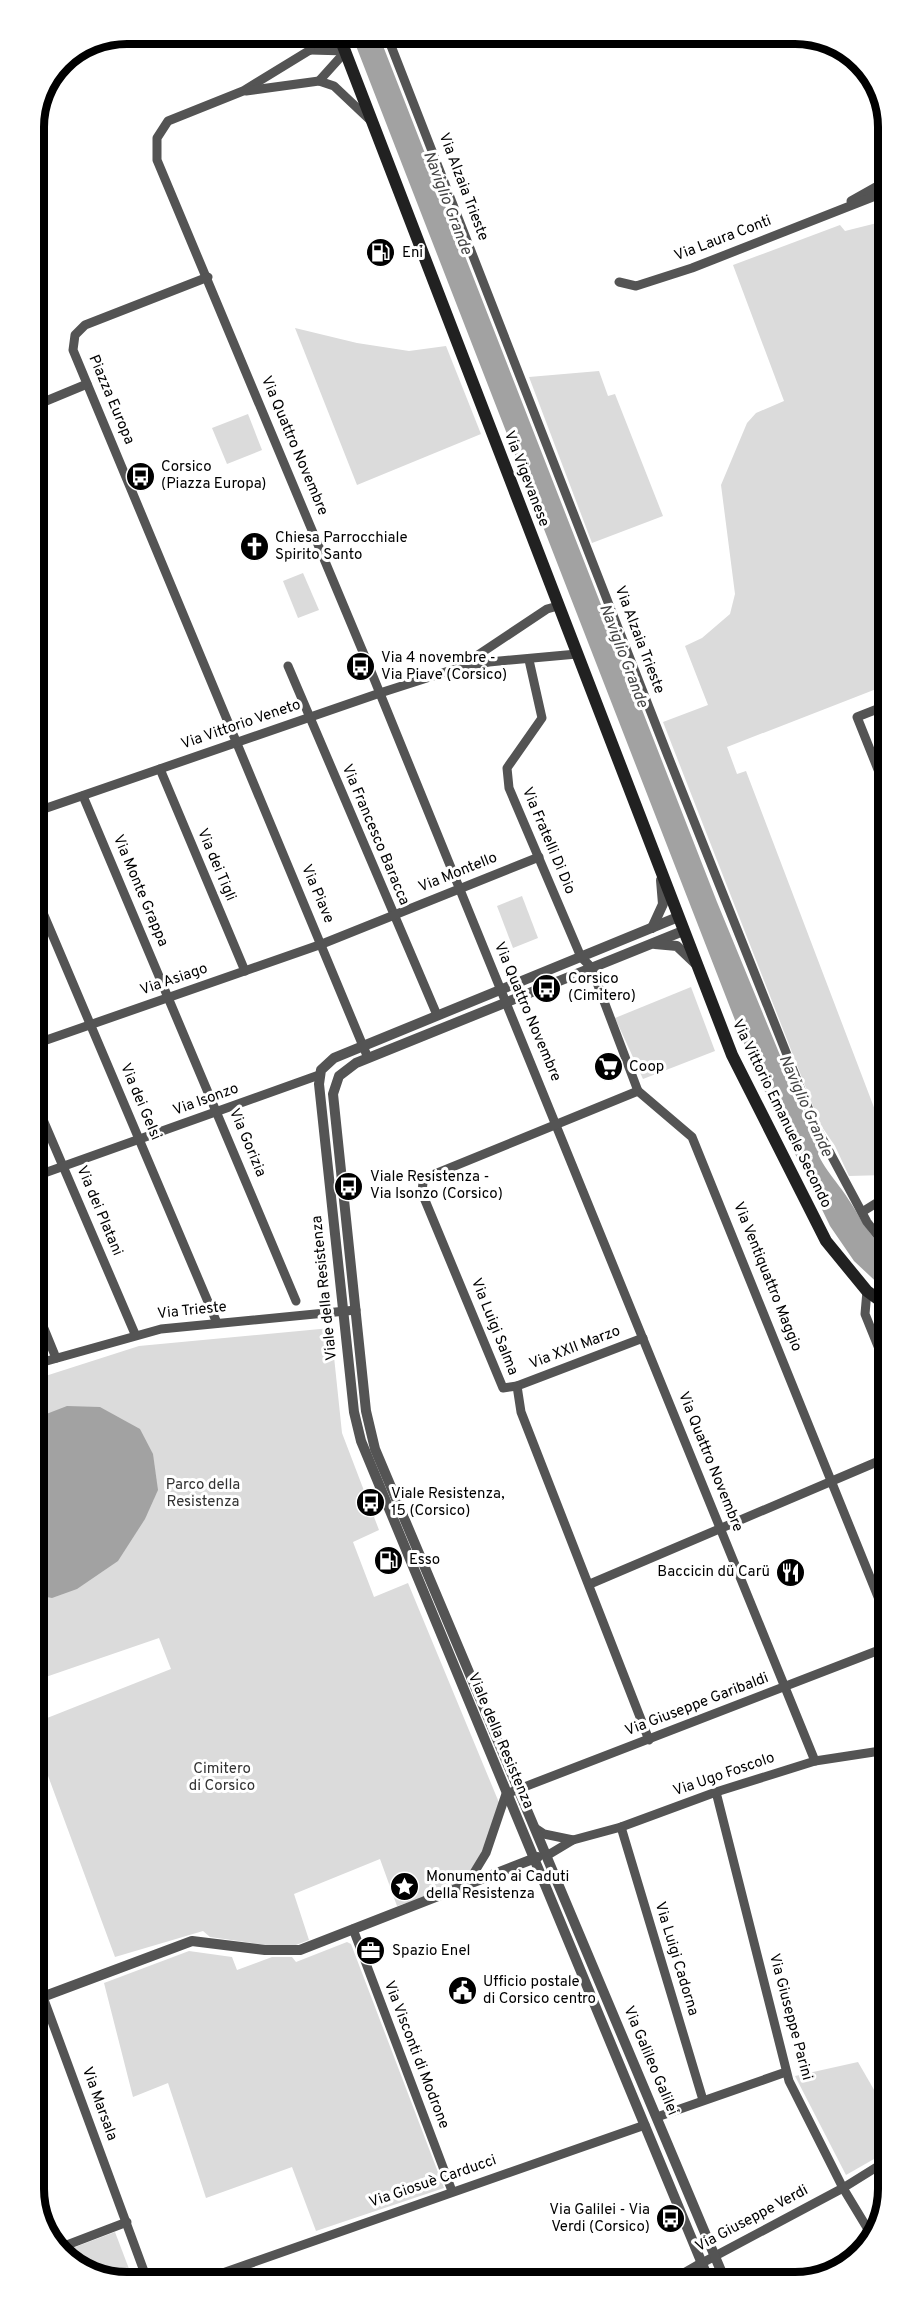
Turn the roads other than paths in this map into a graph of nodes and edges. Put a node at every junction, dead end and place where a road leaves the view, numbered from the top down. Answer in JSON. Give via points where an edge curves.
{"nodes":[{"id":1,"x":311,"y":43,"type":"edge"},
{"id":2,"x":342,"y":43,"type":"edge"},
{"id":3,"x":390,"y":43,"type":"edge"},
{"id":4,"x":310,"y":50,"type":"junction"},
{"id":5,"x":345,"y":51,"type":"junction"},
{"id":6,"x":319,"y":81,"type":"junction"},
{"id":7,"x":243,"y":91,"type":"junction"},
{"id":8,"x":372,"y":122,"type":"junction"},
{"id":9,"x":878,"y":186,"type":"edge"},
{"id":10,"x":878,"y":196,"type":"edge"},
{"id":11,"x":837,"y":211,"type":"junction"},
{"id":12,"x":208,"y":277,"type":"junction"},
{"id":13,"x":620,"y":282,"type":"dead end"},
{"id":14,"x":87,"y":384,"type":"junction"},
{"id":15,"x":44,"y":402,"type":"edge"},
{"id":16,"x":558,"y":606,"type":"junction"},
{"id":17,"x":577,"y":654,"type":"junction"},
{"id":18,"x":529,"y":660,"type":"junction"},
{"id":19,"x":288,"y":666,"type":"dead end"},
{"id":20,"x":458,"y":668,"type":"junction"},
{"id":21,"x":380,"y":693,"type":"junction"},
{"id":22,"x":878,"y":709,"type":"edge"},
{"id":23,"x":308,"y":718,"type":"junction"},
{"id":24,"x":236,"y":742,"type":"junction"},
{"id":25,"x":160,"y":770,"type":"junction"},
{"id":26,"x":878,"y":770,"type":"edge"},
{"id":27,"x":83,"y":796,"type":"junction"},
{"id":28,"x":44,"y":809,"type":"edge"},
{"id":29,"x":539,"y":857,"type":"junction"},
{"id":30,"x":659,"y":868,"type":"junction"},
{"id":31,"x":458,"y":888,"type":"junction"},
{"id":32,"x":44,"y":915,"type":"edge"},
{"id":33,"x":393,"y":915,"type":"junction"},
{"id":34,"x":678,"y":917,"type":"junction"},
{"id":35,"x":652,"y":928,"type":"junction"},
{"id":36,"x":683,"y":931,"type":"junction"},
{"id":37,"x":322,"y":944,"type":"junction"},
{"id":38,"x":649,"y":944,"type":"junction"},
{"id":39,"x":581,"y":957,"type":"junction"},
{"id":40,"x":697,"y":965,"type":"junction"},
{"id":41,"x":591,"y":967,"type":"junction"},
{"id":42,"x":245,"y":971,"type":"junction"},
{"id":43,"x":501,"y":990,"type":"junction"},
{"id":44,"x":169,"y":998,"type":"junction"},
{"id":45,"x":506,"y":1002,"type":"junction"},
{"id":46,"x":437,"y":1015,"type":"junction"},
{"id":47,"x":90,"y":1025,"type":"junction"},
{"id":48,"x":44,"y":1041,"type":"edge"},
{"id":49,"x":363,"y":1045,"type":"junction"},
{"id":50,"x":368,"y":1058,"type":"junction"},
{"id":51,"x":319,"y":1075,"type":"junction"},
{"id":52,"x":638,"y":1091,"type":"junction"},
{"id":53,"x":218,"y":1112,"type":"junction"},
{"id":54,"x":44,"y":1121,"type":"edge"},
{"id":55,"x":558,"y":1125,"type":"junction"},
{"id":56,"x":140,"y":1139,"type":"junction"},
{"id":57,"x":63,"y":1166,"type":"junction"},
{"id":58,"x":43,"y":1173,"type":"edge"},
{"id":59,"x":878,"y":1202,"type":"edge"},
{"id":60,"x":862,"y":1212,"type":"junction"},
{"id":61,"x":878,"y":1235,"type":"edge"},
{"id":62,"x":867,"y":1291,"type":"junction"},
{"id":63,"x":878,"y":1299,"type":"edge"},
{"id":64,"x":296,"y":1300,"type":"dead end"},
{"id":65,"x":356,"y":1310,"type":"junction"},
{"id":66,"x":343,"y":1311,"type":"junction"},
{"id":67,"x":217,"y":1323,"type":"junction"},
{"id":68,"x":43,"y":1327,"type":"edge"},
{"id":69,"x":135,"y":1334,"type":"junction"},
{"id":70,"x":643,"y":1338,"type":"junction"},
{"id":71,"x":878,"y":1346,"type":"edge"},
{"id":72,"x":56,"y":1358,"type":"junction"},
{"id":73,"x":43,"y":1362,"type":"edge"},
{"id":74,"x":517,"y":1386,"type":"junction"},
{"id":75,"x":878,"y":1461,"type":"edge"},
{"id":76,"x":832,"y":1480,"type":"junction"},
{"id":77,"x":720,"y":1528,"type":"junction"},
{"id":78,"x":416,"y":1561,"type":"junction"},
{"id":79,"x":590,"y":1584,"type":"junction"},
{"id":80,"x":878,"y":1596,"type":"edge"},
{"id":81,"x":878,"y":1651,"type":"edge"},
{"id":82,"x":785,"y":1687,"type":"junction"},
{"id":83,"x":649,"y":1740,"type":"junction"},
{"id":84,"x":878,"y":1751,"type":"edge"},
{"id":85,"x":815,"y":1761,"type":"junction"},
{"id":86,"x":518,"y":1790,"type":"junction"},
{"id":87,"x":716,"y":1792,"type":"junction"},
{"id":88,"x":506,"y":1794,"type":"junction"},
{"id":89,"x":621,"y":1827,"type":"junction"},
{"id":90,"x":536,"y":1828,"type":"junction"},
{"id":91,"x":573,"y":1840,"type":"junction"},
{"id":92,"x":548,"y":1855,"type":"junction"},
{"id":93,"x":533,"y":1859,"type":"junction"},
{"id":94,"x":466,"y":1886,"type":"junction"},
{"id":95,"x":353,"y":1929,"type":"junction"},
{"id":96,"x":43,"y":1997,"type":"edge"},
{"id":97,"x":43,"y":2006,"type":"edge"},
{"id":98,"x":786,"y":2072,"type":"junction"},
{"id":99,"x":704,"y":2100,"type":"junction"},
{"id":100,"x":657,"y":2117,"type":"junction"},
{"id":101,"x":645,"y":2125,"type":"junction"},
{"id":102,"x":878,"y":2166,"type":"edge"},
{"id":103,"x":843,"y":2188,"type":"junction"},
{"id":104,"x":452,"y":2191,"type":"junction"},
{"id":105,"x":127,"y":2222,"type":"junction"},
{"id":106,"x":867,"y":2228,"type":"edge"},
{"id":107,"x":66,"y":2245,"type":"edge"},
{"id":108,"x":715,"y":2256,"type":"junction"},
{"id":109,"x":702,"y":2263,"type":"junction"},
{"id":110,"x":144,"y":2271,"type":"edge"},
{"id":111,"x":228,"y":2271,"type":"edge"},
{"id":112,"x":687,"y":2272,"type":"edge"},
{"id":113,"x":706,"y":2272,"type":"edge"},
{"id":114,"x":722,"y":2272,"type":"edge"}],
"edges":[{"from":1,"to":4,"type":"street"},
{"from":2,"to":5,"type":"main road","name":"Via Vigevanese"},
{"from":3,"to":60,"type":"street","name":"Via Alzaia Trieste","via":[[815,1125]]},
{"from":4,"to":5,"type":"street"},
{"from":4,"to":7,"type":"street"},
{"from":5,"to":6,"type":"street"},
{"from":5,"to":8,"type":"main road","name":"Via Vigevanese"},
{"from":6,"to":7,"type":"street"},
{"from":6,"to":8,"type":"street","via":[[334,86]]},
{"from":7,"to":12,"type":"street","via":[[168,121],[157,138],[157,160]]},
{"from":8,"to":16,"type":"main road","name":"Via Vigevanese"},
{"from":9,"to":11,"type":"street"},
{"from":10,"to":11,"type":"street"},
{"from":11,"to":13,"type":"street","name":"Via Laura Conti","via":[[681,272],[636,286]]},
{"from":12,"to":14,"type":"street","name":"Piazza Europa","via":[[86,325],[75,335],[73,350]]},
{"from":12,"to":21,"type":"street","name":"Via Quattro Novembre"},
{"from":14,"to":15,"type":"street"},
{"from":14,"to":24,"type":"street","name":"Piazza Europa"},
{"from":16,"to":17,"type":"main road","name":"Via Vigevanese"},
{"from":16,"to":20,"type":"street","name":"Via Vittorio Veneto","via":[[547,609]]},
{"from":17,"to":18,"type":"street","name":"Via Vittorio Veneto"},
{"from":17,"to":30,"type":"main road","name":"Via Vigevanese"},
{"from":18,"to":20,"type":"street","name":"Via Vittorio Veneto"},
{"from":18,"to":29,"type":"street","name":"Via Fratelli Di Dio","via":[[542,718],[507,768],[507,778]]},
{"from":19,"to":23,"type":"street","name":"Via Francesco Baracca"},
{"from":20,"to":21,"type":"street","name":"Via Vittorio Veneto"},
{"from":21,"to":23,"type":"street","name":"Via Vittorio Veneto"},
{"from":21,"to":31,"type":"street","name":"Via Quattro Novembre"},
{"from":22,"to":26,"type":"street","via":[[857,717]]},
{"from":23,"to":24,"type":"street","name":"Via Vittorio Veneto"},
{"from":23,"to":33,"type":"street","name":"Via Francesco Baracca"},
{"from":24,"to":25,"type":"street","name":"Via Vittorio Veneto"},
{"from":24,"to":37,"type":"street","name":"Via Piave"},
{"from":25,"to":27,"type":"street","name":"Via Vittorio Veneto"},
{"from":25,"to":42,"type":"street","name":"Via dei Tigli"},
{"from":27,"to":28,"type":"street","name":"Via Vittorio Veneto"},
{"from":27,"to":44,"type":"street","name":"Via Monte Grappa"},
{"from":29,"to":31,"type":"street","name":"Via Montello"},
{"from":29,"to":39,"type":"street","name":"Via Fratelli Di Dio"},
{"from":30,"to":34,"type":"main road","name":"Via Vigevanese"},
{"from":30,"to":35,"type":"street","via":[[663,899]]},
{"from":31,"to":33,"type":"street","name":"Via Montello"},
{"from":31,"to":43,"type":"street","name":"Via Quattro Novembre"},
{"from":32,"to":47,"type":"street","name":"Via dei Gelsi"},
{"from":33,"to":37,"type":"street","name":"Via Montello"},
{"from":33,"to":46,"type":"street","name":"Via Francesco Baracca"},
{"from":34,"to":35,"type":"street"},
{"from":34,"to":36,"type":"main road","name":"Via Vittorio Emanuele Secondo"},
{"from":35,"to":39,"type":"street"},
{"from":36,"to":38,"type":"street","name":"Viale della Resistenza"},
{"from":36,"to":40,"type":"main road","name":"Via Vittorio Emanuele Secondo"},
{"from":37,"to":42,"type":"street","name":"Via Asiago"},
{"from":37,"to":49,"type":"street","name":"Via Piave"},
{"from":38,"to":40,"type":"street","via":[[677,946]]},
{"from":38,"to":41,"type":"street","name":"Viale della Resistenza"},
{"from":39,"to":41,"type":"street","name":"Via Fratelli Di Dio"},
{"from":39,"to":43,"type":"street"},
{"from":40,"to":62,"type":"main road","name":"Via Vittorio Emanuele Secondo","via":[[732,1055],[818,1226],[836,1255]]},
{"from":41,"to":45,"type":"street","name":"Viale della Resistenza"},
{"from":41,"to":52,"type":"street","name":"Via Ventiquattro Maggio"},
{"from":42,"to":44,"type":"street","name":"Via Asiago"},
{"from":43,"to":45,"type":"street","name":"Via Quattro Novembre"},
{"from":43,"to":46,"type":"street"},
{"from":44,"to":47,"type":"street","name":"Via Asiago"},
{"from":44,"to":53,"type":"street","name":"Via Gorizia"},
{"from":45,"to":50,"type":"street","name":"Viale della Resistenza"},
{"from":45,"to":55,"type":"street","name":"Via Quattro Novembre"},
{"from":46,"to":49,"type":"street"},
{"from":47,"to":48,"type":"street","name":"Via Asiago"},
{"from":47,"to":56,"type":"street","name":"Via dei Gelsi"},
{"from":49,"to":50,"type":"street","name":"Via Piave"},
{"from":49,"to":51,"type":"street","via":[[329,1061]]},
{"from":50,"to":65,"type":"street","name":"Viale della Resistenza","via":[[342,1072],[333,1094]]},
{"from":51,"to":53,"type":"street","name":"Via Isonzo"},
{"from":51,"to":66,"type":"street","name":"Viale della Resistenza"},
{"from":52,"to":55,"type":"street","name":"Via Luigi Salma"},
{"from":52,"to":76,"type":"street","name":"Via Ventiquattro Maggio","via":[[692,1137]]},
{"from":53,"to":56,"type":"street","name":"Via Isonzo"},
{"from":53,"to":64,"type":"street","name":"Via Gorizia"},
{"from":54,"to":57,"type":"street","name":"Via dei Platani"},
{"from":55,"to":70,"type":"street","name":"Via Quattro Novembre"},
{"from":55,"to":74,"type":"street","name":"Via Luigi Salma","via":[[423,1182],[422,1193],[503,1388]]},
{"from":56,"to":57,"type":"street","name":"Via Isonzo"},
{"from":56,"to":67,"type":"street","name":"Via dei Gelsi"},
{"from":57,"to":58,"type":"street","name":"Via Isonzo"},
{"from":57,"to":69,"type":"street","name":"Via dei Platani"},
{"from":59,"to":60,"type":"street"},
{"from":60,"to":61,"type":"street","name":"Via Alzaia Trieste"},
{"from":62,"to":63,"type":"main road","name":"Via Vittorio Emanuele Secondo"},
{"from":62,"to":71,"type":"street","via":[[865,1314]]},
{"from":65,"to":66,"type":"street","name":"Via Trieste"},
{"from":65,"to":78,"type":"street","name":"Viale della Resistenza","via":[[370,1429]]},
{"from":66,"to":67,"type":"street","name":"Via Trieste"},
{"from":66,"to":78,"type":"street","name":"Viale della Resistenza","via":[[361,1442]]},
{"from":67,"to":69,"type":"street","name":"Via Trieste"},
{"from":68,"to":72,"type":"street"},
{"from":69,"to":72,"type":"street","name":"Via Trieste"},
{"from":70,"to":74,"type":"street","name":"Via XXII Marzo"},
{"from":70,"to":77,"type":"street","name":"Via Quattro Novembre"},
{"from":72,"to":73,"type":"street","name":"Via Trieste"},
{"from":74,"to":79,"type":"street","name":"Via Luigi Salma","via":[[521,1412]]},
{"from":75,"to":76,"type":"street"},
{"from":76,"to":77,"type":"street"},
{"from":76,"to":80,"type":"street","name":"Via Ventiquattro Maggio"},
{"from":77,"to":79,"type":"street"},
{"from":77,"to":82,"type":"street","name":"Via Quattro Novembre"},
{"from":78,"to":86,"type":"street","name":"Viale della Resistenza"},
{"from":78,"to":88,"type":"street","name":"Viale della Resistenza"},
{"from":79,"to":83,"type":"street","name":"Via Luigi Salma"},
{"from":81,"to":82,"type":"street","name":"Via Giuseppe Garibaldi"},
{"from":82,"to":83,"type":"street","name":"Via Giuseppe Garibaldi"},
{"from":82,"to":85,"type":"street","name":"Via Quattro Novembre"},
{"from":83,"to":86,"type":"street","name":"Via Giuseppe Garibaldi"},
{"from":84,"to":85,"type":"street","name":"Via Ugo Foscolo"},
{"from":85,"to":87,"type":"street","name":"Via Ugo Foscolo"},
{"from":86,"to":88,"type":"street","name":"Via Giuseppe Garibaldi"},
{"from":86,"to":90,"type":"street","name":"Viale della Resistenza"},
{"from":87,"to":89,"type":"street","name":"Via Ugo Foscolo"},
{"from":87,"to":98,"type":"street","name":"Via Giuseppe Parini"},
{"from":88,"to":93,"type":"street","name":"Viale della Resistenza"},
{"from":88,"to":94,"type":"street","via":[[486,1853]]},
{"from":89,"to":91,"type":"street","name":"Via Ugo Foscolo"},
{"from":89,"to":99,"type":"street","name":"Via Luigi Cadorna"},
{"from":90,"to":91,"type":"street","name":"Via Ugo Foscolo","via":[[544,1834]]},
{"from":90,"to":92,"type":"street","name":"Viale della Resistenza"},
{"from":91,"to":92,"type":"street","name":"Via Ugo Foscolo"},
{"from":92,"to":93,"type":"street","name":"Via Ugo Foscolo"},
{"from":92,"to":100,"type":"street","name":"Via Galileo Galilei"},
{"from":93,"to":94,"type":"street","name":"Via Ugo Foscolo"},
{"from":93,"to":101,"type":"street","name":"Via Galileo Galilei"},
{"from":94,"to":95,"type":"street","name":"Via Ugo Foscolo"},
{"from":95,"to":96,"type":"street","name":"Via Ugo Foscolo","via":[[293,1951],[192,1941]]},
{"from":95,"to":104,"type":"street","name":"Via Visconti di Modrone"},
{"from":97,"to":105,"type":"street","name":"Via Marsala"},
{"from":98,"to":99,"type":"street"},
{"from":98,"to":103,"type":"street","name":"Via Giuseppe Parini"},
{"from":99,"to":100,"type":"street"},
{"from":100,"to":108,"type":"street","name":"Via Galileo Galilei"},
{"from":101,"to":104,"type":"street","name":"Via Giosuè Carducci"},
{"from":101,"to":109,"type":"street","name":"Via Galileo Galilei"},
{"from":102,"to":103,"type":"street","name":"Via Giuseppe Verdi"},
{"from":103,"to":106,"type":"street","name":"Via Giuseppe Parini"},
{"from":103,"to":108,"type":"street","name":"Via Giuseppe Verdi"},
{"from":104,"to":111,"type":"street","name":"Via Giosuè Carducci"},
{"from":105,"to":107,"type":"street"},
{"from":105,"to":110,"type":"street","name":"Via Marsala"},
{"from":108,"to":109,"type":"street","name":"Via Giuseppe Verdi"},
{"from":108,"to":114,"type":"street","name":"Via Galileo Galilei"},
{"from":109,"to":112,"type":"street","name":"Via Giuseppe Verdi"},
{"from":109,"to":113,"type":"street","name":"Via Galileo Galilei"}]}
